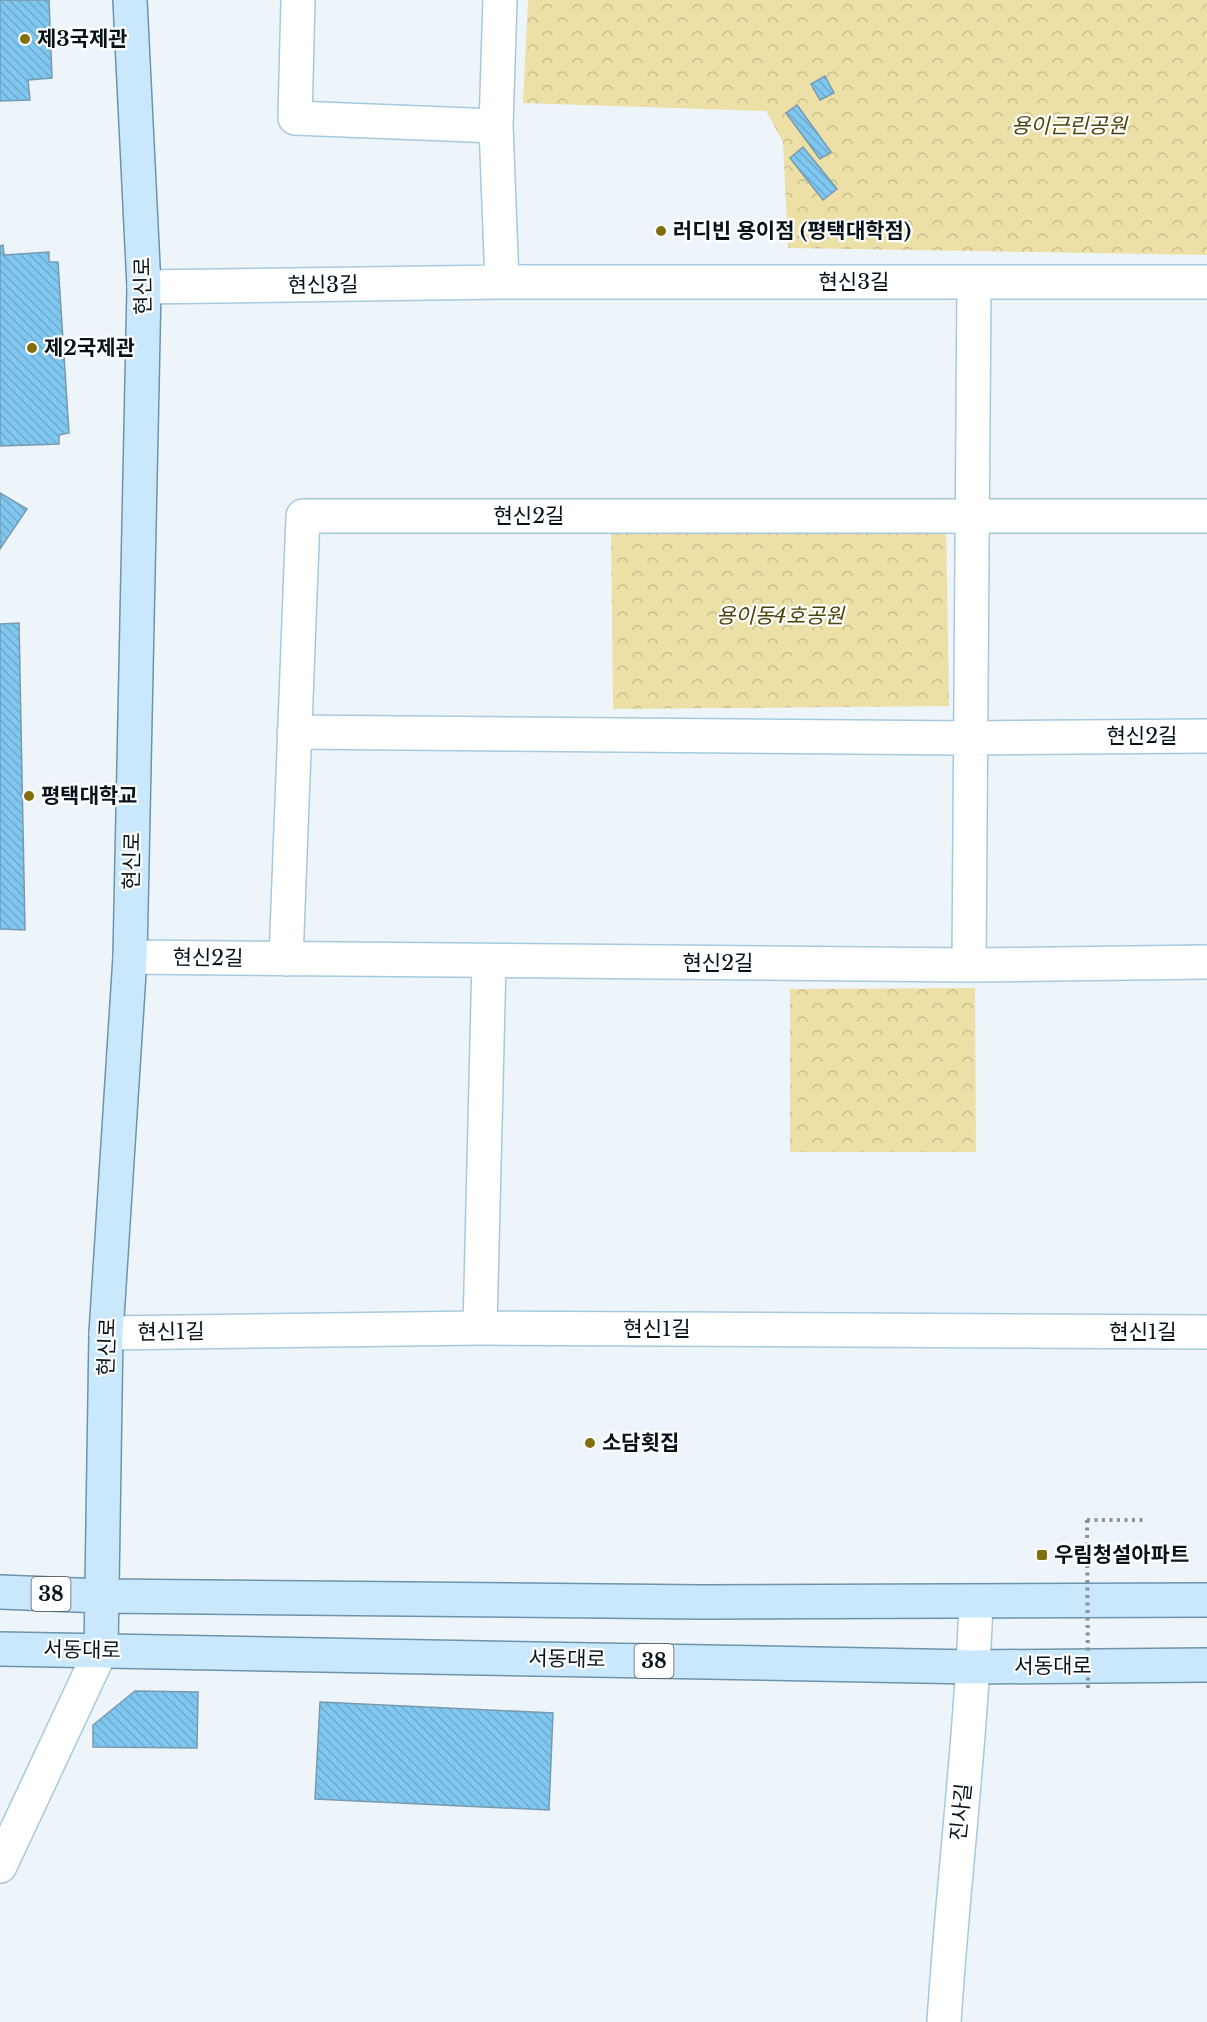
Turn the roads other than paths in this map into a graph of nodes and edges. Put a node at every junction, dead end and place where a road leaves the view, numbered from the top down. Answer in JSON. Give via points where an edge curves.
{"nodes":[{"id":1,"x":130,"y":0,"type":"edge"},
{"id":2,"x":297,"y":0,"type":"edge"},
{"id":3,"x":500,"y":0,"type":"edge"},
{"id":4,"x":496,"y":126,"type":"junction"},
{"id":5,"x":502,"y":282,"type":"junction"},
{"id":6,"x":974,"y":282,"type":"junction"},
{"id":7,"x":1207,"y":282,"type":"edge"},
{"id":8,"x":144,"y":287,"type":"junction"},
{"id":9,"x":1207,"y":516,"type":"edge"},
{"id":10,"x":973,"y":517,"type":"junction"},
{"id":11,"x":294,"y":732,"type":"junction"},
{"id":12,"x":1207,"y":736,"type":"edge"},
{"id":13,"x":969,"y":738,"type":"junction"},
{"id":14,"x":130,"y":957,"type":"junction"},
{"id":15,"x":286,"y":959,"type":"junction"},
{"id":16,"x":489,"y":961,"type":"junction"},
{"id":17,"x":1207,"y":962,"type":"edge"},
{"id":18,"x":969,"y":964,"type":"junction"},
{"id":19,"x":480,"y":1328,"type":"junction"},
{"id":20,"x":1207,"y":1332,"type":"edge"},
{"id":21,"x":106,"y":1333,"type":"junction"},
{"id":22,"x":0,"y":1592,"type":"edge"},
{"id":23,"x":102,"y":1596,"type":"junction"},
{"id":24,"x":1207,"y":1600,"type":"edge"},
{"id":25,"x":976,"y":1602,"type":"junction"},
{"id":26,"x":0,"y":1648,"type":"edge"},
{"id":27,"x":101,"y":1650,"type":"junction"},
{"id":28,"x":1207,"y":1665,"type":"edge"},
{"id":29,"x":974,"y":1667,"type":"junction"},
{"id":30,"x":0,"y":1866,"type":"edge"},
{"id":31,"x":944,"y":2022,"type":"edge"}],
"edges":[{"from":1,"to":8,"type":"main road","name":"현신로"},
{"from":2,"to":4,"type":"street","via":[[295,118]]},
{"from":3,"to":4,"type":"street"},
{"from":4,"to":5,"type":"street"},
{"from":5,"to":6,"type":"street","name":"현신3길"},
{"from":5,"to":8,"type":"street","name":"현신3길"},
{"from":6,"to":7,"type":"street","name":"현신3길"},
{"from":6,"to":10,"type":"street"},
{"from":8,"to":14,"type":"main road","name":"현신로"},
{"from":9,"to":10,"type":"street","name":"현신2길"},
{"from":10,"to":11,"type":"street","name":"현신2길","via":[[303,516]]},
{"from":10,"to":13,"type":"street"},
{"from":11,"to":13,"type":"street","name":"현신2길"},
{"from":11,"to":15,"type":"street","name":"현신2길"},
{"from":12,"to":13,"type":"street","name":"현신2길"},
{"from":13,"to":18,"type":"street"},
{"from":14,"to":15,"type":"street","name":"현신2길"},
{"from":14,"to":21,"type":"main road","name":"현신로"},
{"from":15,"to":16,"type":"street","name":"현신2길"},
{"from":16,"to":18,"type":"street","name":"현신2길"},
{"from":16,"to":19,"type":"street"},
{"from":17,"to":18,"type":"street","name":"현신2길"},
{"from":19,"to":20,"type":"street","name":"현신1길"},
{"from":19,"to":21,"type":"street","name":"현신1길"},
{"from":21,"to":23,"type":"main road","name":"현신로"},
{"from":22,"to":23,"type":"main road","number":"38"},
{"from":23,"to":25,"type":"main road","number":"38"},
{"from":23,"to":27,"type":"main road","name":"현신로"},
{"from":24,"to":25,"type":"main road","number":"38"},
{"from":25,"to":29,"type":"street","name":"진사길"},
{"from":26,"to":27,"type":"main road","name":"서동대로","number":"38"},
{"from":27,"to":29,"type":"main road","name":"서동대로","number":"38"},
{"from":27,"to":30,"type":"street"},
{"from":28,"to":29,"type":"main road","name":"서동대로","number":"38"},
{"from":29,"to":31,"type":"street","name":"진사길"}]}
